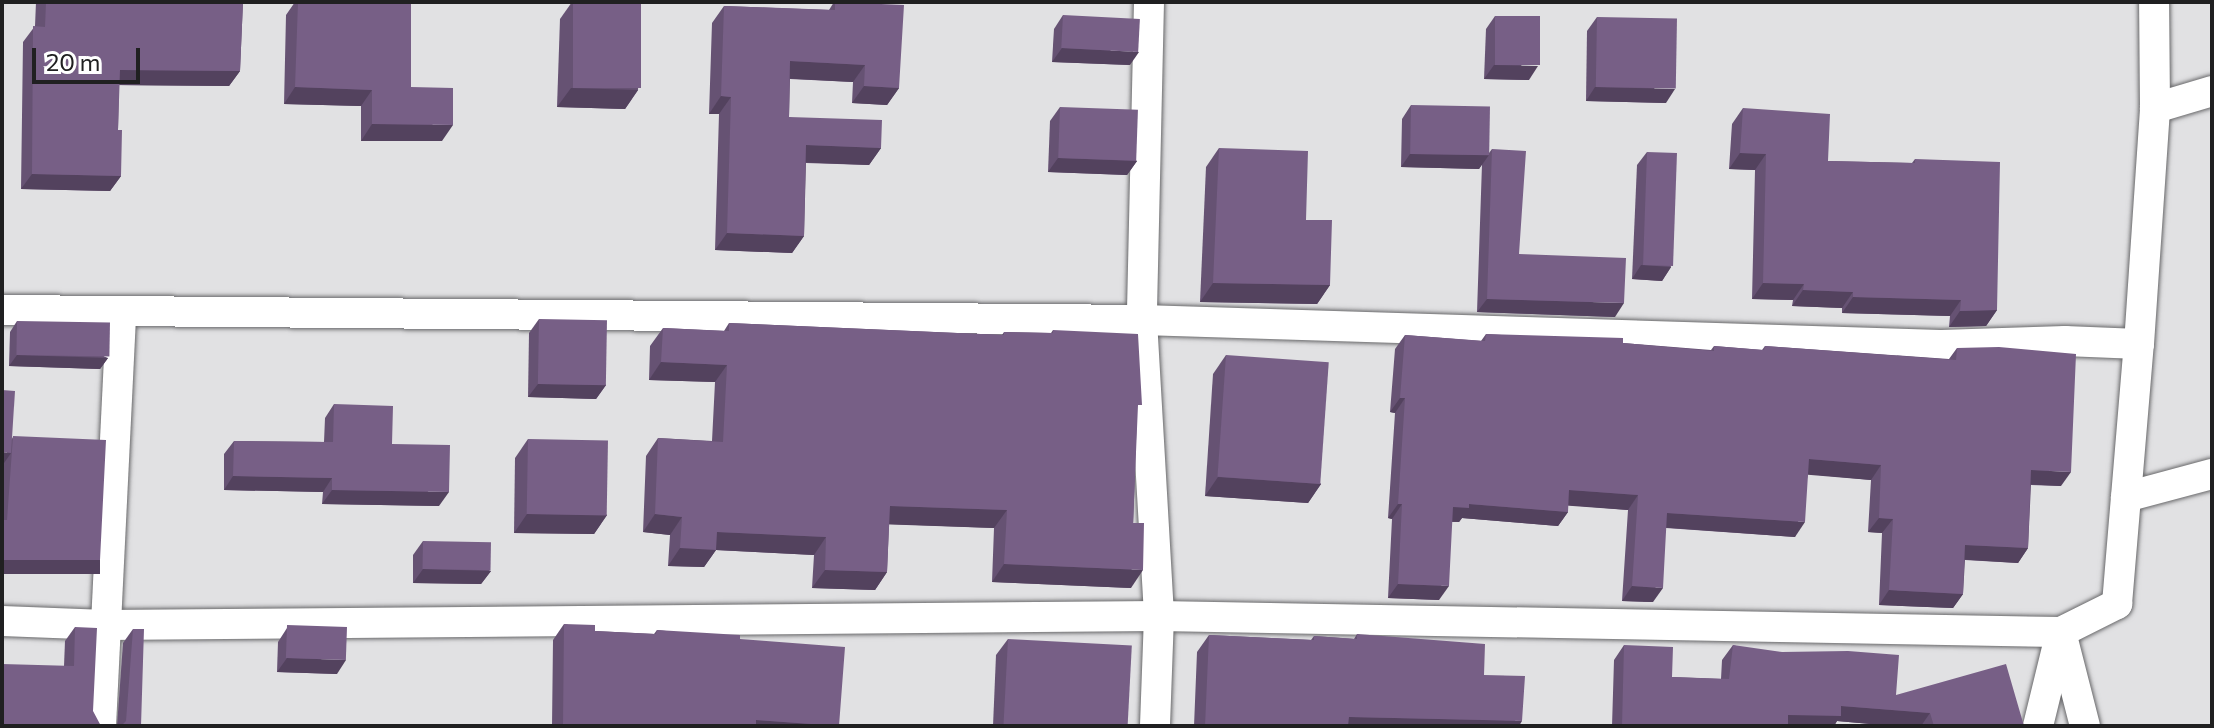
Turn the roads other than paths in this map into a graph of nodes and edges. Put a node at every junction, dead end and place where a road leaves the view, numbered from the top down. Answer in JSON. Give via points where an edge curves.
{"nodes":[{"id":1,"x":1149,"y":2,"type":"edge"},
{"id":2,"x":2154,"y":2,"type":"edge"},
{"id":3,"x":2212,"y":91,"type":"edge"},
{"id":4,"x":2155,"y":108,"type":"junction"},
{"id":5,"x":2,"y":310,"type":"edge"},
{"id":6,"x":121,"y":313,"type":"junction"},
{"id":7,"x":1142,"y":320,"type":"junction"},
{"id":8,"x":2139,"y":344,"type":"junction"},
{"id":9,"x":2212,"y":474,"type":"edge"},
{"id":10,"x":2126,"y":497,"type":"junction"},
{"id":11,"x":1159,"y":616,"type":"junction"},
{"id":12,"x":2,"y":621,"type":"edge"},
{"id":13,"x":106,"y":625,"type":"junction"},
{"id":14,"x":2061,"y":632,"type":"junction"},
{"id":15,"x":101,"y":726,"type":"edge"},
{"id":16,"x":1155,"y":726,"type":"edge"},
{"id":17,"x":2038,"y":726,"type":"edge"},
{"id":18,"x":2085,"y":726,"type":"edge"}],
"edges":[{"from":1,"to":7,"type":"street"},
{"from":2,"to":4,"type":"street"},
{"from":3,"to":4,"type":"street"},
{"from":4,"to":8,"type":"street"},
{"from":5,"to":6,"type":"street"},
{"from":6,"to":7,"type":"street"},
{"from":6,"to":13,"type":"street"},
{"from":7,"to":8,"type":"street","via":[[1941,345]]},
{"from":7,"to":11,"type":"street"},
{"from":8,"to":10,"type":"street"},
{"from":9,"to":10,"type":"street"},
{"from":10,"to":14,"type":"street","via":[[2117,604]]},
{"from":11,"to":13,"type":"street"},
{"from":11,"to":14,"type":"street"},
{"from":11,"to":16,"type":"street"},
{"from":12,"to":13,"type":"street"},
{"from":13,"to":15,"type":"street"},
{"from":14,"to":17,"type":"street"},
{"from":14,"to":18,"type":"street"}]}
